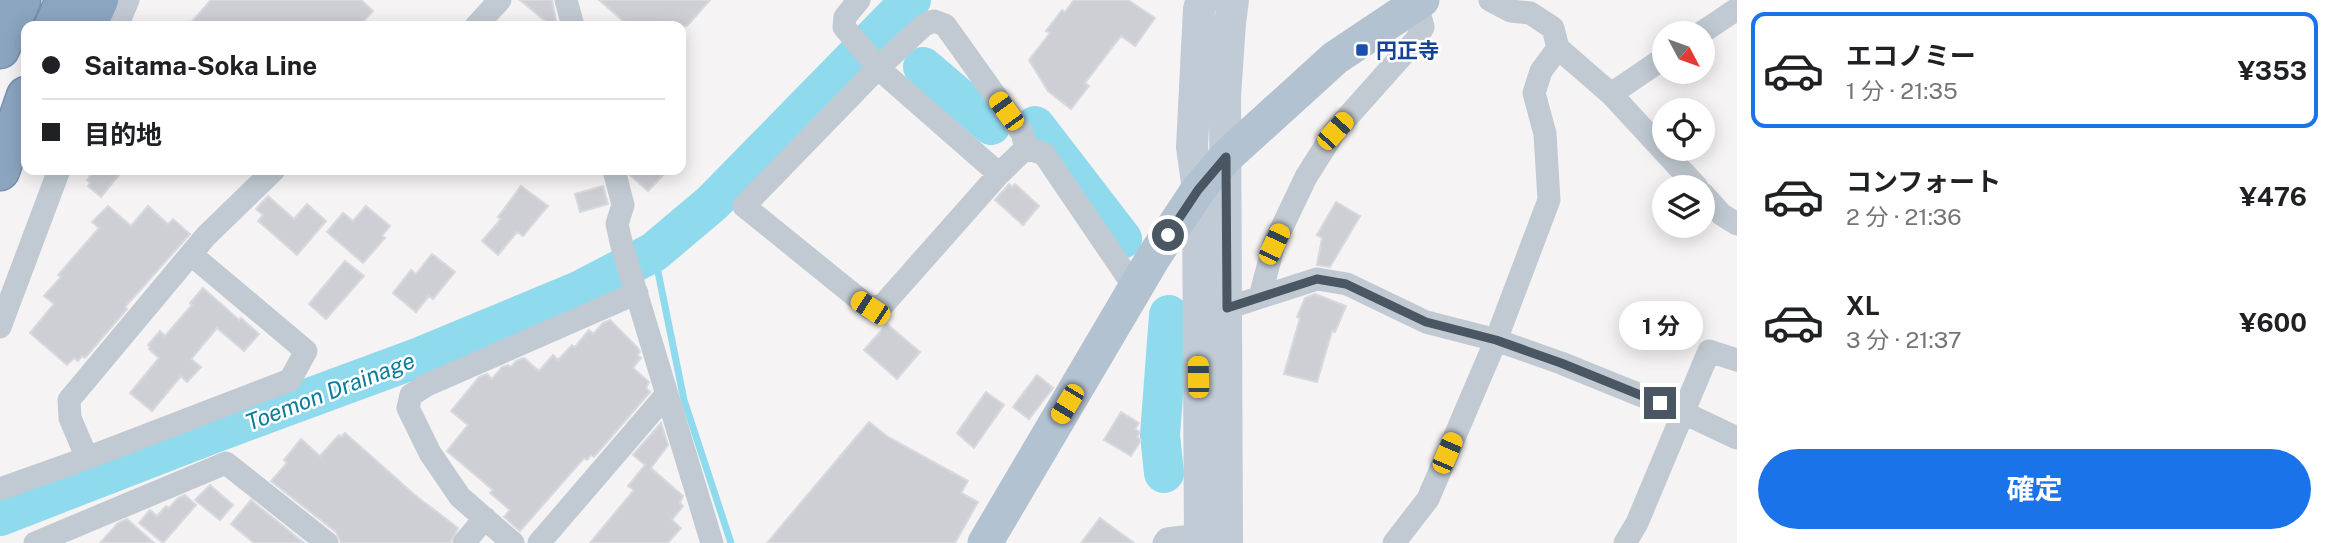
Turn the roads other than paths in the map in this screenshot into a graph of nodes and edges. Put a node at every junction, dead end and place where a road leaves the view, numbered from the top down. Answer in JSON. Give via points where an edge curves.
{"nodes":[{"id":1,"x":21,"y":0,"type":"edge"},
{"id":2,"x":65,"y":0,"type":"edge"},
{"id":3,"x":99,"y":0,"type":"edge"},
{"id":4,"x":128,"y":0,"type":"edge"},
{"id":5,"x":500,"y":0,"type":"edge"},
{"id":6,"x":566,"y":0,"type":"edge"},
{"id":7,"x":859,"y":0,"type":"edge"},
{"id":8,"x":1202,"y":0,"type":"edge"},
{"id":9,"x":1234,"y":0,"type":"edge"},
{"id":10,"x":1490,"y":0,"type":"edge"},
{"id":11,"x":1420,"y":2,"type":"edge"},
{"id":12,"x":1737,"y":9,"type":"edge"},
{"id":13,"x":56,"y":21,"type":"edge"},
{"id":14,"x":89,"y":21,"type":"edge"},
{"id":15,"x":119,"y":21,"type":"edge"},
{"id":16,"x":481,"y":21,"type":"edge"},
{"id":17,"x":572,"y":21,"type":"edge"},
{"id":18,"x":1715,"y":24,"type":"edge"},
{"id":19,"x":1558,"y":48,"type":"junction"},
{"id":20,"x":0,"y":49,"type":"edge"},
{"id":21,"x":876,"y":66,"type":"junction"},
{"id":22,"x":1652,"y":66,"type":"edge"},
{"id":23,"x":1611,"y":94,"type":"junction"},
{"id":24,"x":21,"y":105,"type":"edge"},
{"id":25,"x":21,"y":109,"type":"edge"},
{"id":26,"x":1026,"y":148,"type":"junction"},
{"id":27,"x":0,"y":150,"type":"edge"},
{"id":28,"x":1226,"y":157,"type":"junction"},
{"id":29,"x":21,"y":159,"type":"edge"},
{"id":30,"x":0,"y":171,"type":"edge"},
{"id":31,"x":999,"y":174,"type":"junction"},
{"id":32,"x":57,"y":175,"type":"edge"},
{"id":33,"x":269,"y":175,"type":"edge"},
{"id":34,"x":615,"y":175,"type":"edge"},
{"id":35,"x":1686,"y":175,"type":"edge"},
{"id":36,"x":1198,"y":190,"type":"junction"},
{"id":37,"x":0,"y":202,"type":"edge"},
{"id":38,"x":1715,"y":207,"type":"edge"},
{"id":39,"x":1737,"y":224,"type":"edge"},
{"id":40,"x":200,"y":262,"type":"dead end"},
{"id":41,"x":1135,"y":288,"type":"junction"},
{"id":42,"x":637,"y":293,"type":"junction"},
{"id":43,"x":1260,"y":297,"type":"junction"},
{"id":44,"x":1227,"y":308,"type":"junction"},
{"id":45,"x":0,"y":327,"type":"edge"},
{"id":46,"x":1496,"y":340,"type":"junction"},
{"id":47,"x":1737,"y":360,"type":"edge"},
{"id":48,"x":667,"y":394,"type":"junction"},
{"id":49,"x":1682,"y":412,"type":"junction"},
{"id":50,"x":1737,"y":438,"type":"edge"},
{"id":51,"x":87,"y":458,"type":"junction"},
{"id":52,"x":0,"y":489,"type":"edge"},
{"id":53,"x":485,"y":518,"type":"junction"},
{"id":54,"x":1209,"y":540,"type":"edge"},
{"id":55,"x":34,"y":543,"type":"edge"},
{"id":56,"x":327,"y":543,"type":"edge"},
{"id":57,"x":464,"y":543,"type":"edge"},
{"id":58,"x":513,"y":543,"type":"edge"},
{"id":59,"x":539,"y":543,"type":"edge"},
{"id":60,"x":712,"y":543,"type":"edge"},
{"id":61,"x":985,"y":543,"type":"edge"},
{"id":62,"x":1164,"y":543,"type":"edge"},
{"id":63,"x":1394,"y":543,"type":"edge"},
{"id":64,"x":1625,"y":543,"type":"edge"}],
"edges":[{"from":1,"to":20,"type":"highway"},
{"from":2,"to":13,"type":"highway"},
{"from":3,"to":14,"type":"highway"},
{"from":4,"to":15,"type":"street"},
{"from":5,"to":16,"type":"street"},
{"from":6,"to":17,"type":"street"},
{"from":7,"to":21,"type":"street","via":[[845,17],[845,27]]},
{"from":8,"to":36,"type":"street","via":[[1192,147]]},
{"from":9,"to":28,"type":"street","via":[[1225,96]]},
{"from":10,"to":19,"type":"street","via":[[1511,11],[1530,13],[1553,28]]},
{"from":11,"to":28,"type":"main road","via":[[1335,58]]},
{"from":11,"to":43,"type":"street","via":[[1423,27],[1416,40],[1335,131],[1306,177],[1274,244]]},
{"from":12,"to":18,"type":"street"},
{"from":19,"to":23,"type":"street"},
{"from":19,"to":46,"type":"street","via":[[1541,71],[1534,93],[1545,134],[1549,200]]},
{"from":21,"to":26,"type":"street","via":[[924,24],[945,25],[1022,132]]},
{"from":21,"to":31,"type":"street"},
{"from":21,"to":31,"type":"street","via":[[744,206],[870,308],[883,305]]},
{"from":22,"to":23,"type":"street"},
{"from":23,"to":35,"type":"street"},
{"from":24,"to":27,"type":"highway"},
{"from":25,"to":30,"type":"highway"},
{"from":26,"to":31,"type":"street"},
{"from":26,"to":41,"type":"street","via":[[1044,155]]},
{"from":28,"to":36,"type":"main road"},
{"from":28,"to":44,"type":"street"},
{"from":29,"to":37,"type":"highway"},
{"from":32,"to":45,"type":"street"},
{"from":33,"to":51,"type":"street","via":[[206,236],[69,400],[70,418]]},
{"from":34,"to":42,"type":"street","via":[[624,205],[617,224]]},
{"from":36,"to":41,"type":"main road"},
{"from":36,"to":54,"type":"street"},
{"from":38,"to":39,"type":"street"},
{"from":40,"to":51,"type":"street","via":[[306,351],[290,380]]},
{"from":41,"to":61,"type":"main road"},
{"from":42,"to":48,"type":"street"},
{"from":42,"to":53,"type":"street","via":[[411,395],[408,408],[430,453],[460,497]]},
{"from":43,"to":44,"type":"street"},
{"from":43,"to":46,"type":"street","via":[[1317,279],[1346,284],[1426,322]]},
{"from":44,"to":54,"type":"street"},
{"from":46,"to":49,"type":"street"},
{"from":46,"to":63,"type":"street","via":[[1428,499]]},
{"from":47,"to":49,"type":"street","via":[[1709,351]]},
{"from":48,"to":59,"type":"street"},
{"from":48,"to":60,"type":"street"},
{"from":49,"to":50,"type":"street"},
{"from":49,"to":64,"type":"street"},
{"from":51,"to":52,"type":"street"},
{"from":53,"to":57,"type":"street"},
{"from":53,"to":58,"type":"street"},
{"from":54,"to":62,"type":"street","via":[[1167,539]]},
{"from":55,"to":56,"type":"street","via":[[226,463]]}]}
